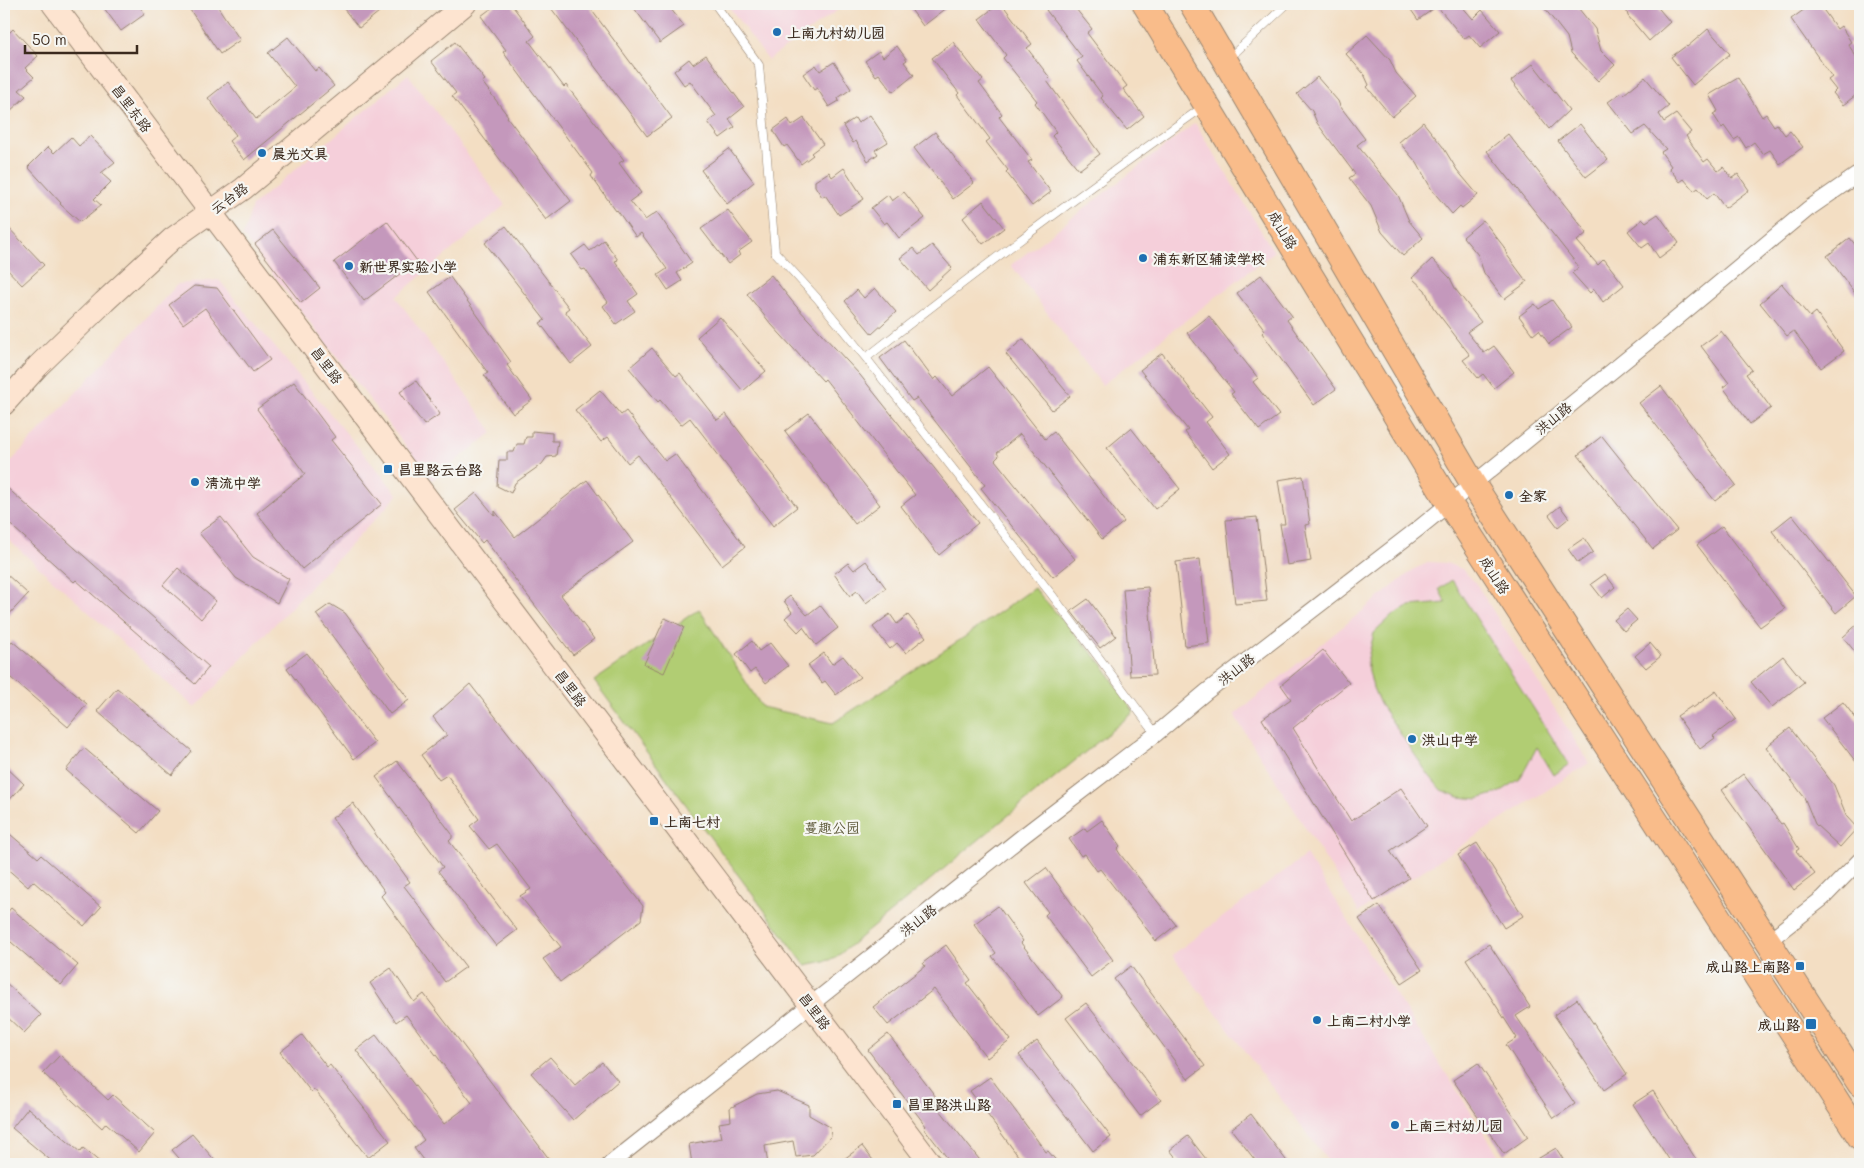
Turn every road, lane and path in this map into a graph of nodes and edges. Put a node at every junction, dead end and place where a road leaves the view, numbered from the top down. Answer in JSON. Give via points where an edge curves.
{"nodes":[{"id":1,"x":53,"y":4,"type":"edge"},
{"id":2,"x":465,"y":4,"type":"edge"},
{"id":3,"x":715,"y":4,"type":"edge"},
{"id":4,"x":1146,"y":4,"type":"edge"},
{"id":5,"x":1192,"y":4,"type":"edge"},
{"id":6,"x":1287,"y":4,"type":"edge"},
{"id":7,"x":1226,"y":61,"type":"junction"},
{"id":8,"x":1207,"y":105,"type":"junction"},
{"id":9,"x":1860,"y":173,"type":"edge"},
{"id":10,"x":210,"y":212,"type":"junction"},
{"id":11,"x":866,"y":358,"type":"junction"},
{"id":12,"x":4,"y":404,"type":"edge"},
{"id":13,"x":1473,"y":484,"type":"junction"},
{"id":14,"x":1448,"y":504,"type":"junction"},
{"id":15,"x":1156,"y":734,"type":"junction"},
{"id":16,"x":1860,"y":860,"type":"edge"},
{"id":17,"x":1768,"y":941,"type":"junction"},
{"id":18,"x":810,"y":1005,"type":"junction"},
{"id":19,"x":1857,"y":1070,"type":"edge"},
{"id":20,"x":1860,"y":1137,"type":"edge"},
{"id":21,"x":610,"y":1164,"type":"edge"},
{"id":22,"x":931,"y":1164,"type":"edge"}],
"edges":[{"from":1,"to":10,"type":"street","name":"昌里东路"},
{"from":2,"to":10,"type":"street","name":"云台路","via":[[244,189]]},
{"from":3,"to":11,"type":"lane","via":[[759,65],[776,252]]},
{"from":4,"to":8,"type":"main road","name":"成山路"},
{"from":5,"to":7,"type":"main road"},
{"from":6,"to":7,"type":"lane"},
{"from":7,"to":13,"type":"main road"},
{"from":8,"to":11,"type":"lane","via":[[1116,169]]},
{"from":8,"to":14,"type":"main road","name":"成山路"},
{"from":9,"to":13,"type":"street","name":"洪山路","via":[[1808,209]]},
{"from":10,"to":12,"type":"street","name":"云台路","via":[[172,239],[111,295]]},
{"from":10,"to":18,"type":"street","name":"昌里路"},
{"from":11,"to":15,"type":"lane","via":[[1052,595]]},
{"from":13,"to":14,"type":"street","name":"洪山路"},
{"from":13,"to":17,"type":"main road"},
{"from":14,"to":15,"type":"street","name":"洪山路"},
{"from":14,"to":20,"type":"main road","name":"成山路"},
{"from":15,"to":18,"type":"street","name":"洪山路"},
{"from":16,"to":17,"type":"street","via":[[1823,898]]},
{"from":17,"to":19,"type":"main road"},
{"from":18,"to":21,"type":"street","name":"洪山路"},
{"from":18,"to":22,"type":"street","name":"昌里路"}]}
